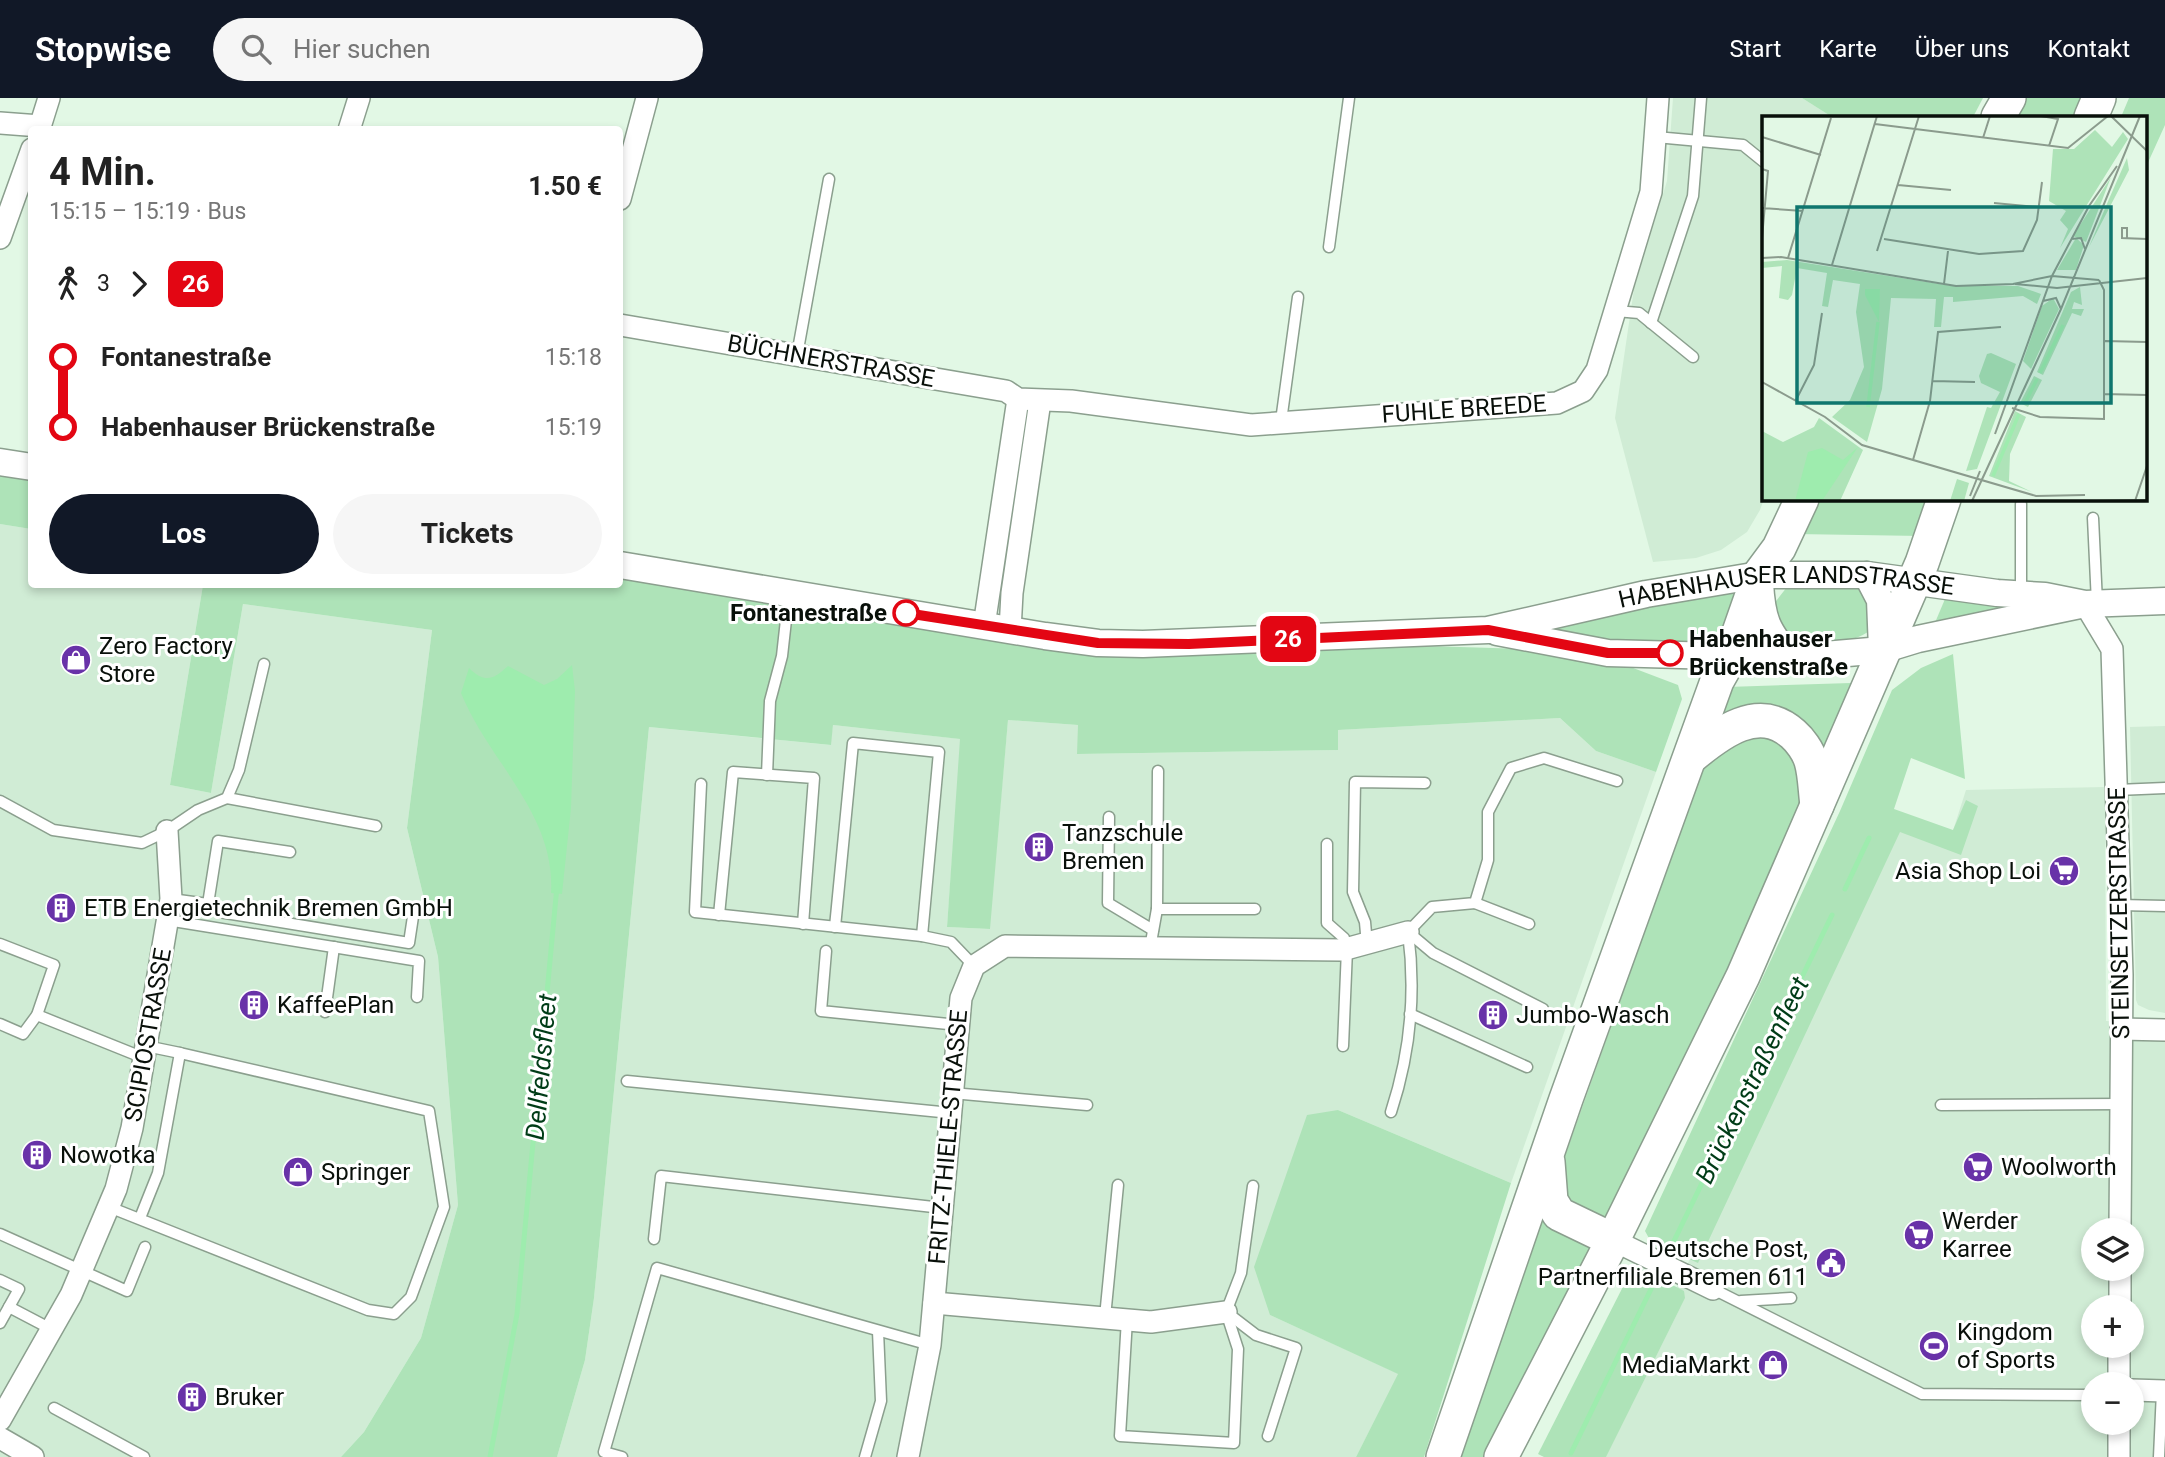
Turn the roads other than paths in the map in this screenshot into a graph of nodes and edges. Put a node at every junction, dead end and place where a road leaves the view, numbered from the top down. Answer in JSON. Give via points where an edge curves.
{"nodes":[{"id":1,"x":50,"y":98,"type":"edge"},
{"id":2,"x":359,"y":98,"type":"edge"},
{"id":3,"x":647,"y":98,"type":"edge"},
{"id":4,"x":1349,"y":98,"type":"edge"},
{"id":5,"x":1650,"y":98,"type":"edge"},
{"id":6,"x":1658,"y":98,"type":"edge"},
{"id":7,"x":1701,"y":98,"type":"edge"},
{"id":8,"x":2010,"y":98,"type":"edge"},
{"id":9,"x":2099,"y":98,"type":"edge"},
{"id":10,"x":1999,"y":116,"type":"edge"},
{"id":11,"x":2091,"y":116,"type":"edge"},
{"id":12,"x":0,"y":124,"type":"edge"},
{"id":13,"x":40,"y":126,"type":"edge"},
{"id":14,"x":350,"y":126,"type":"edge"},
{"id":15,"x":28,"y":127,"type":"edge"},
{"id":16,"x":1656,"y":137,"type":"junction"},
{"id":17,"x":1698,"y":140,"type":"junction"},
{"id":18,"x":28,"y":160,"type":"edge"},
{"id":19,"x":1762,"y":160,"type":"edge"},
{"id":20,"x":829,"y":179,"type":"dead end"},
{"id":21,"x":623,"y":188,"type":"edge"},
{"id":22,"x":0,"y":238,"type":"edge"},
{"id":23,"x":1329,"y":247,"type":"dead end"},
{"id":24,"x":1297,"y":298,"type":"dead end"},
{"id":25,"x":1616,"y":311,"type":"junction"},
{"id":26,"x":1651,"y":323,"type":"junction"},
{"id":27,"x":623,"y":326,"type":"edge"},
{"id":28,"x":797,"y":355,"type":"junction"},
{"id":29,"x":1693,"y":357,"type":"dead end"},
{"id":30,"x":1018,"y":399,"type":"junction"},
{"id":31,"x":1040,"y":401,"type":"junction"},
{"id":32,"x":1281,"y":421,"type":"junction"},
{"id":33,"x":0,"y":462,"type":"edge"},
{"id":34,"x":28,"y":466,"type":"edge"},
{"id":35,"x":1802,"y":500,"type":"edge"},
{"id":36,"x":1944,"y":500,"type":"edge"},
{"id":37,"x":2021,"y":504,"type":"dead end"},
{"id":38,"x":2093,"y":518,"type":"dead end"},
{"id":39,"x":623,"y":565,"type":"edge"},
{"id":40,"x":1759,"y":575,"type":"junction"},
{"id":41,"x":1867,"y":575,"type":"junction"},
{"id":42,"x":1913,"y":582,"type":"junction"},
{"id":43,"x":789,"y":593,"type":"junction"},
{"id":44,"x":2021,"y":594,"type":"junction"},
{"id":45,"x":2165,"y":601,"type":"edge"},
{"id":46,"x":2092,"y":604,"type":"junction"},
{"id":47,"x":997,"y":628,"type":"junction"},
{"id":48,"x":1488,"y":630,"type":"junction"},
{"id":49,"x":1882,"y":650,"type":"junction"},
{"id":50,"x":1730,"y":658,"type":"junction"},
{"id":51,"x":1790,"y":658,"type":"junction"},
{"id":52,"x":264,"y":664,"type":"dead end"},
{"id":53,"x":1692,"y":757,"type":"junction"},
{"id":54,"x":1158,"y":771,"type":"dead end"},
{"id":55,"x":767,"y":775,"type":"junction"},
{"id":56,"x":1617,"y":781,"type":"dead end"},
{"id":57,"x":1425,"y":783,"type":"dead end"},
{"id":58,"x":701,"y":784,"type":"dead end"},
{"id":59,"x":2165,"y":788,"type":"edge"},
{"id":60,"x":2117,"y":790,"type":"junction"},
{"id":61,"x":227,"y":799,"type":"junction"},
{"id":62,"x":0,"y":801,"type":"edge"},
{"id":63,"x":1817,"y":807,"type":"junction"},
{"id":64,"x":1109,"y":817,"type":"dead end"},
{"id":65,"x":376,"y":826,"type":"dead end"},
{"id":66,"x":167,"y":831,"type":"junction"},
{"id":67,"x":1327,"y":844,"type":"dead end"},
{"id":68,"x":290,"y":852,"type":"dead end"},
{"id":69,"x":1475,"y":903,"type":"junction"},
{"id":70,"x":208,"y":904,"type":"junction"},
{"id":71,"x":2120,"y":905,"type":"junction"},
{"id":72,"x":2165,"y":906,"type":"edge"},
{"id":73,"x":169,"y":909,"type":"junction"},
{"id":74,"x":1157,"y":909,"type":"junction"},
{"id":75,"x":1255,"y":909,"type":"dead end"},
{"id":76,"x":414,"y":910,"type":"dead end"},
{"id":77,"x":719,"y":915,"type":"junction"},
{"id":78,"x":803,"y":923,"type":"junction"},
{"id":79,"x":1528,"y":924,"type":"dead end"},
{"id":80,"x":835,"y":926,"type":"junction"},
{"id":81,"x":1408,"y":932,"type":"junction"},
{"id":82,"x":922,"y":936,"type":"junction"},
{"id":83,"x":1152,"y":939,"type":"junction"},
{"id":84,"x":0,"y":944,"type":"edge"},
{"id":85,"x":334,"y":947,"type":"junction"},
{"id":86,"x":1357,"y":947,"type":"junction"},
{"id":87,"x":827,"y":951,"type":"dead end"},
{"id":88,"x":974,"y":967,"type":"junction"},
{"id":89,"x":417,"y":997,"type":"dead end"},
{"id":90,"x":1543,"y":1009,"type":"dead end"},
{"id":91,"x":325,"y":1012,"type":"dead end"},
{"id":92,"x":1410,"y":1014,"type":"junction"},
{"id":93,"x":37,"y":1015,"type":"junction"},
{"id":94,"x":0,"y":1024,"type":"edge"},
{"id":95,"x":958,"y":1025,"type":"junction"},
{"id":96,"x":2122,"y":1029,"type":"junction"},
{"id":97,"x":2165,"y":1030,"type":"edge"},
{"id":98,"x":1343,"y":1046,"type":"dead end"},
{"id":99,"x":145,"y":1052,"type":"junction"},
{"id":100,"x":180,"y":1053,"type":"junction"},
{"id":101,"x":1527,"y":1067,"type":"dead end"},
{"id":102,"x":627,"y":1081,"type":"dead end"},
{"id":103,"x":951,"y":1103,"type":"junction"},
{"id":104,"x":2121,"y":1104,"type":"junction"},
{"id":105,"x":1087,"y":1105,"type":"dead end"},
{"id":106,"x":1941,"y":1105,"type":"dead end"},
{"id":107,"x":1391,"y":1112,"type":"dead end"},
{"id":108,"x":1546,"y":1157,"type":"junction"},
{"id":109,"x":1118,"y":1185,"type":"dead end"},
{"id":110,"x":1253,"y":1186,"type":"dead end"},
{"id":111,"x":109,"y":1207,"type":"junction"},
{"id":112,"x":942,"y":1208,"type":"junction"},
{"id":113,"x":140,"y":1218,"type":"junction"},
{"id":114,"x":2120,"y":1218,"type":"edge"},
{"id":115,"x":0,"y":1234,"type":"edge"},
{"id":116,"x":654,"y":1238,"type":"dead end"},
{"id":117,"x":1613,"y":1240,"type":"junction"},
{"id":118,"x":145,"y":1247,"type":"dead end"},
{"id":119,"x":81,"y":1273,"type":"junction"},
{"id":120,"x":0,"y":1280,"type":"edge"},
{"id":121,"x":1713,"y":1289,"type":"joint"},
{"id":122,"x":1791,"y":1298,"type":"dead end"},
{"id":123,"x":1738,"y":1301,"type":"junction"},
{"id":124,"x":934,"y":1303,"type":"junction"},
{"id":125,"x":9,"y":1307,"type":"junction"},
{"id":126,"x":1226,"y":1312,"type":"junction"},
{"id":127,"x":1105,"y":1317,"type":"junction"},
{"id":128,"x":1127,"y":1319,"type":"junction"},
{"id":129,"x":0,"y":1323,"type":"edge"},
{"id":130,"x":51,"y":1329,"type":"junction"},
{"id":131,"x":878,"y":1331,"type":"junction"},
{"id":132,"x":930,"y":1345,"type":"junction"},
{"id":133,"x":2144,"y":1391,"type":"edge"},
{"id":134,"x":2163,"y":1391,"type":"edge"},
{"id":135,"x":2081,"y":1395,"type":"edge"},
{"id":136,"x":54,"y":1408,"type":"dead end"},
{"id":137,"x":0,"y":1420,"type":"edge"},
{"id":138,"x":2119,"y":1435,"type":"edge"},
{"id":139,"x":1268,"y":1436,"type":"dead end"},
{"id":140,"x":6,"y":1447,"type":"edge"},
{"id":141,"x":1511,"y":1450,"type":"edge"},
{"id":142,"x":33,"y":1457,"type":"edge"},
{"id":143,"x":144,"y":1457,"type":"edge"},
{"id":144,"x":622,"y":1457,"type":"edge"},
{"id":145,"x":865,"y":1457,"type":"edge"},
{"id":146,"x":908,"y":1457,"type":"edge"},
{"id":147,"x":1443,"y":1457,"type":"edge"},
{"id":148,"x":2119,"y":1457,"type":"edge"},
{"id":149,"x":2159,"y":1457,"type":"edge"}],
"edges":[{"from":1,"to":13,"type":"street"},
{"from":2,"to":14,"type":"street"},
{"from":3,"to":21,"type":"street"},
{"from":4,"to":23,"type":"lane"},
{"from":5,"to":6,"type":"street"},
{"from":6,"to":16,"type":"street","name":"FUHLE BREEDE"},
{"from":7,"to":17,"type":"lane"},
{"from":8,"to":10,"type":"main road"},
{"from":9,"to":11,"type":"main road"},
{"from":12,"to":15,"type":"street"},
{"from":16,"to":17,"type":"lane"},
{"from":16,"to":25,"type":"street","name":"FUHLE BREEDE","via":[[1651,191]]},
{"from":17,"to":19,"type":"lane","via":[[1743,145]]},
{"from":17,"to":26,"type":"lane","via":[[1693,196]]},
{"from":18,"to":22,"type":"street"},
{"from":20,"to":28,"type":"lane"},
{"from":24,"to":32,"type":"lane"},
{"from":25,"to":26,"type":"lane","via":[[1639,313]]},
{"from":25,"to":32,"type":"street","name":"FUHLE BREEDE","via":[[1597,370],[1583,391],[1557,403]]},
{"from":26,"to":29,"type":"lane"},
{"from":27,"to":28,"type":"street","name":"BÜCHNERSTRASSE"},
{"from":28,"to":30,"type":"street","name":"BÜCHNERSTRASSE","via":[[1006,391]]},
{"from":30,"to":31,"type":"street","name":"BÜCHNERSTRASSE"},
{"from":30,"to":47,"type":"street"},
{"from":31,"to":32,"type":"street","name":"FUHLE BREEDE","via":[[1071,401],[1251,425]]},
{"from":31,"to":47,"type":"street","via":[[1012,593]]},
{"from":33,"to":34,"type":"street"},
{"from":35,"to":40,"type":"main road","via":[[1779,548]]},
{"from":36,"to":42,"type":"main road"},
{"from":37,"to":44,"type":"lane"},
{"from":38,"to":46,"type":"lane"},
{"from":39,"to":43,"type":"street","name":"HABENHAUSER LANDSTRASSE"},
{"from":40,"to":41,"type":"street","name":"HABENHAUSER LANDSTRASSE"},
{"from":40,"to":48,"type":"street","name":"HABENHAUSER LANDSTRASSE","via":[[1646,594]]},
{"from":40,"to":50,"type":"main road"},
{"from":40,"to":51,"type":"street","via":[[1762,617]]},
{"from":41,"to":42,"type":"street","name":"HABENHAUSER LANDSTRASSE"},
{"from":41,"to":49,"type":"street","via":[[1880,600]]},
{"from":42,"to":44,"type":"street","name":"HABENHAUSER LANDSTRASSE"},
{"from":42,"to":49,"type":"main road"},
{"from":43,"to":47,"type":"street","name":"HABENHAUSER LANDSTRASSE"},
{"from":43,"to":55,"type":"lane","via":[[782,656],[770,701]]},
{"from":44,"to":46,"type":"street","name":"HABENHAUSER LANDSTRASSE"},
{"from":45,"to":46,"type":"street","name":"HABENHAUSER LANDSTRASSE"},
{"from":46,"to":49,"type":"street","name":"HABENHAUSER LANDSTRASSE"},
{"from":46,"to":60,"type":"street","name":"STEINSETZERSTRASSE","via":[[2112,649]]},
{"from":47,"to":48,"type":"street","name":"HABENHAUSER LANDSTRASSE","via":[[1098,643],[1155,644]]},
{"from":48,"to":50,"type":"street","name":"HABENHAUSER LANDSTRASSE","via":[[1608,653]]},
{"from":49,"to":51,"type":"street","name":"HABENHAUSER LANDSTRASSE"},
{"from":49,"to":63,"type":"main road"},
{"from":50,"to":51,"type":"street","name":"HABENHAUSER LANDSTRASSE"},
{"from":50,"to":53,"type":"main road","via":[[1717,681]]},
{"from":52,"to":61,"type":"lane","via":[[239,770]]},
{"from":53,"to":63,"type":"main road","via":[[1741,723],[1765,719],[1784,726],[1811,760]]},
{"from":53,"to":108,"type":"main road","via":[[1642,883]]},
{"from":54,"to":74,"type":"lane"},
{"from":55,"to":77,"type":"lane","via":[[733,772]]},
{"from":55,"to":78,"type":"lane","via":[[814,778]]},
{"from":56,"to":69,"type":"lane","via":[[1544,758],[1511,768],[1488,812],[1488,860]]},
{"from":57,"to":86,"type":"lane","via":[[1355,782],[1353,892],[1365,922]]},
{"from":58,"to":77,"type":"lane","via":[[695,912]]},
{"from":59,"to":60,"type":"lane"},
{"from":60,"to":71,"type":"street","name":"STEINSETZERSTRASSE"},
{"from":61,"to":65,"type":"lane"},
{"from":61,"to":66,"type":"lane","via":[[198,810]]},
{"from":62,"to":66,"type":"lane","via":[[53,830],[142,842]]},
{"from":63,"to":117,"type":"main road","via":[[1743,976]]},
{"from":64,"to":83,"type":"lane","via":[[1108,903]]},
{"from":66,"to":73,"type":"street","name":"SCIPIOSTRASSE"},
{"from":67,"to":86,"type":"lane","via":[[1327,923]]},
{"from":68,"to":70,"type":"lane","via":[[218,841]]},
{"from":69,"to":79,"type":"lane"},
{"from":69,"to":81,"type":"lane","via":[[1432,907]]},
{"from":70,"to":73,"type":"lane"},
{"from":70,"to":76,"type":"lane","via":[[219,912],[409,943]]},
{"from":71,"to":72,"type":"lane"},
{"from":71,"to":96,"type":"street","name":"STEINSETZERSTRASSE"},
{"from":73,"to":85,"type":"lane"},
{"from":73,"to":99,"type":"street","name":"SCIPIOSTRASSE"},
{"from":74,"to":75,"type":"lane"},
{"from":74,"to":83,"type":"lane"},
{"from":77,"to":78,"type":"lane"},
{"from":78,"to":80,"type":"lane"},
{"from":80,"to":82,"type":"lane"},
{"from":80,"to":82,"type":"lane","via":[[852,743],[939,752]]},
{"from":81,"to":86,"type":"street"},
{"from":81,"to":90,"type":"lane","via":[[1433,953]]},
{"from":81,"to":92,"type":"lane"},
{"from":82,"to":88,"type":"lane","via":[[951,943]]},
{"from":83,"to":86,"type":"street"},
{"from":83,"to":88,"type":"street","via":[[1004,946]]},
{"from":84,"to":93,"type":"lane","via":[[54,965]]},
{"from":85,"to":89,"type":"lane","via":[[419,961]]},
{"from":85,"to":91,"type":"lane"},
{"from":86,"to":98,"type":"lane"},
{"from":87,"to":95,"type":"lane","via":[[821,1011]]},
{"from":88,"to":95,"type":"street","name":"FRITZ-THIELE-STRASSE","via":[[961,998]]},
{"from":92,"to":101,"type":"lane"},
{"from":92,"to":107,"type":"lane","via":[[1403,1076]]},
{"from":93,"to":94,"type":"lane","via":[[23,1034]]},
{"from":93,"to":99,"type":"lane"},
{"from":95,"to":103,"type":"street","name":"FRITZ-THIELE-STRASSE"},
{"from":96,"to":97,"type":"street"},
{"from":96,"to":104,"type":"street","name":"STEINSETZERSTRASSE"},
{"from":99,"to":100,"type":"lane"},
{"from":99,"to":111,"type":"street","name":"SCIPIOSTRASSE","via":[[132,1128]]},
{"from":100,"to":113,"type":"lane","via":[[158,1173]]},
{"from":100,"to":113,"type":"lane","via":[[429,1111],[444,1207],[411,1297],[394,1314],[368,1310]]},
{"from":102,"to":103,"type":"lane"},
{"from":103,"to":105,"type":"lane"},
{"from":103,"to":112,"type":"street","name":"FRITZ-THIELE-STRASSE"},
{"from":104,"to":106,"type":"lane"},
{"from":104,"to":114,"type":"street","name":"STEINSETZERSTRASSE"},
{"from":108,"to":117,"type":"main road","via":[[1551,1201],[1559,1214]]},
{"from":108,"to":147,"type":"main road"},
{"from":109,"to":127,"type":"lane"},
{"from":110,"to":126,"type":"lane","via":[[1241,1273]]},
{"from":111,"to":113,"type":"lane"},
{"from":111,"to":119,"type":"street","name":"SCIPIOSTRASSE"},
{"from":112,"to":116,"type":"lane","via":[[662,1176]]},
{"from":112,"to":124,"type":"street","name":"FRITZ-THIELE-STRASSE"},
{"from":115,"to":119,"type":"lane"},
{"from":117,"to":121,"type":"street"},
{"from":117,"to":141,"type":"main road"},
{"from":118,"to":119,"type":"lane","via":[[127,1291]]},
{"from":119,"to":130,"type":"street","name":"SCIPIOSTRASSE"},
{"from":120,"to":125,"type":"lane","via":[[19,1289]]},
{"from":121,"to":123,"type":"lane"},
{"from":122,"to":123,"type":"lane"},
{"from":123,"to":135,"type":"lane","via":[[1922,1394]]},
{"from":124,"to":127,"type":"street"},
{"from":124,"to":132,"type":"street","name":"FRITZ-THIELE-STRASSE"},
{"from":125,"to":129,"type":"lane"},
{"from":125,"to":130,"type":"lane"},
{"from":126,"to":128,"type":"street","via":[[1151,1322]]},
{"from":126,"to":128,"type":"lane","via":[[1238,1349],[1234,1443],[1120,1436]]},
{"from":126,"to":139,"type":"lane","via":[[1256,1335],[1296,1348]]},
{"from":127,"to":128,"type":"street"},
{"from":130,"to":137,"type":"street","name":"SCIPIOSTRASSE"},
{"from":131,"to":132,"type":"lane"},
{"from":131,"to":144,"type":"lane","via":[[657,1268],[604,1452]]},
{"from":131,"to":145,"type":"lane","via":[[881,1401]]},
{"from":132,"to":146,"type":"street","name":"FRITZ-THIELE-STRASSE"},
{"from":133,"to":134,"type":"street"},
{"from":134,"to":149,"type":"lane"},
{"from":136,"to":143,"type":"lane"},
{"from":138,"to":148,"type":"street"},
{"from":140,"to":142,"type":"street"}]}
